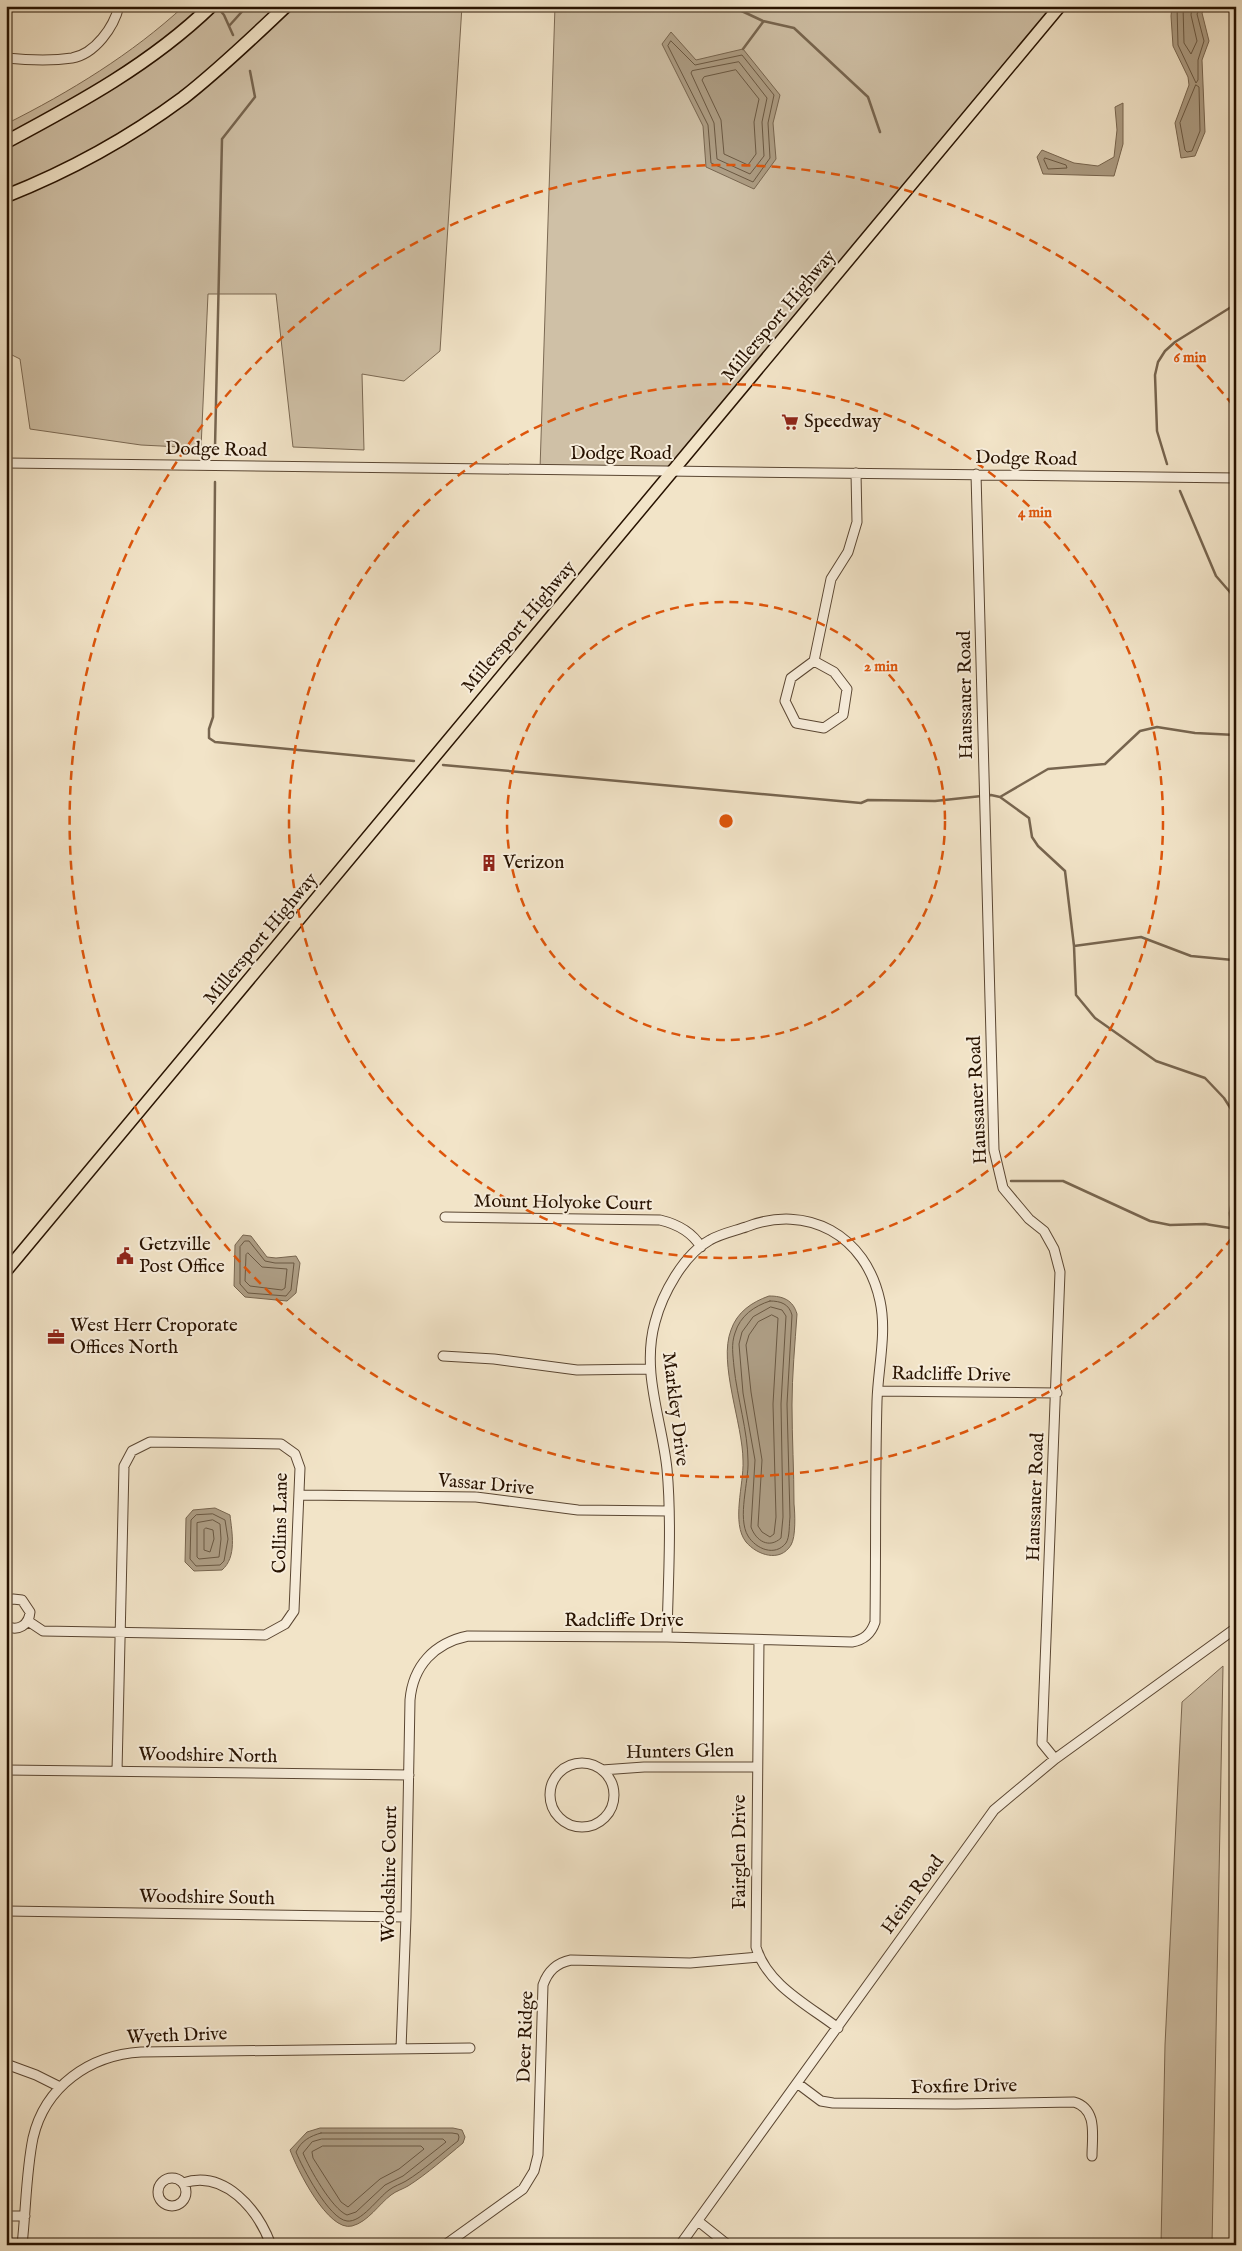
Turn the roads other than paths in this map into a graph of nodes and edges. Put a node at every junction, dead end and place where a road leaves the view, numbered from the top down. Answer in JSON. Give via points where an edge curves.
{"nodes":[{"id":1,"x":119,"y":6,"type":"edge"},
{"id":2,"x":211,"y":6,"type":"edge"},
{"id":3,"x":286,"y":6,"type":"edge"},
{"id":4,"x":1060,"y":6,"type":"edge"},
{"id":5,"x":6,"y":58,"type":"edge"},
{"id":6,"x":6,"y":142,"type":"edge"},
{"id":7,"x":6,"y":196,"type":"edge"},
{"id":8,"x":6,"y":463,"type":"edge"},
{"id":9,"x":674,"y":470,"type":"junction"},
{"id":10,"x":856,"y":473,"type":"junction"},
{"id":11,"x":976,"y":474,"type":"junction"},
{"id":12,"x":1236,"y":478,"type":"edge"},
{"id":13,"x":814,"y":661,"type":"junction"},
{"id":14,"x":445,"y":1217,"type":"dead end"},
{"id":15,"x":701,"y":1247,"type":"junction"},
{"id":16,"x":6,"y":1271,"type":"edge"},
{"id":17,"x":443,"y":1356,"type":"dead end"},
{"id":18,"x":650,"y":1369,"type":"junction"},
{"id":19,"x":878,"y":1391,"type":"junction"},
{"id":20,"x":1056,"y":1393,"type":"junction"},
{"id":21,"x":300,"y":1495,"type":"junction"},
{"id":22,"x":669,"y":1511,"type":"junction"},
{"id":23,"x":6,"y":1601,"type":"edge"},
{"id":24,"x":28,"y":1621,"type":"junction"},
{"id":25,"x":6,"y":1626,"type":"edge"},
{"id":26,"x":1236,"y":1628,"type":"edge"},
{"id":27,"x":120,"y":1632,"type":"junction"},
{"id":28,"x":666,"y":1637,"type":"junction"},
{"id":29,"x":759,"y":1640,"type":"junction"},
{"id":30,"x":410,"y":1700,"type":"joint"},
{"id":31,"x":1055,"y":1759,"type":"junction"},
{"id":32,"x":757,"y":1767,"type":"junction"},
{"id":33,"x":6,"y":1770,"type":"edge"},
{"id":34,"x":602,"y":1770,"type":"junction"},
{"id":35,"x":117,"y":1771,"type":"junction"},
{"id":36,"x":409,"y":1775,"type":"junction"},
{"id":37,"x":6,"y":1911,"type":"edge"},
{"id":38,"x":406,"y":1917,"type":"junction"},
{"id":39,"x":759,"y":1957,"type":"junction"},
{"id":40,"x":838,"y":2028,"type":"junction"},
{"id":41,"x":470,"y":2048,"type":"dead end"},
{"id":42,"x":401,"y":2049,"type":"junction"},
{"id":43,"x":6,"y":2064,"type":"edge"},
{"id":44,"x":797,"y":2083,"type":"junction"},
{"id":45,"x":60,"y":2087,"type":"junction"},
{"id":46,"x":1092,"y":2156,"type":"dead end"},
{"id":47,"x":183,"y":2183,"type":"dead end"},
{"id":48,"x":6,"y":2216,"type":"edge"},
{"id":49,"x":25,"y":2216,"type":"junction"},
{"id":50,"x":698,"y":2221,"type":"junction"},
{"id":51,"x":22,"y":2245,"type":"edge"},
{"id":52,"x":271,"y":2245,"type":"edge"},
{"id":53,"x":445,"y":2245,"type":"edge"},
{"id":54,"x":680,"y":2245,"type":"edge"},
{"id":55,"x":728,"y":2245,"type":"edge"}],
"edges":[{"from":1,"to":5,"type":"street","via":[[100,42],[74,58]]},
{"from":2,"to":6,"type":"highway","via":[[144,62],[82,102]]},
{"from":3,"to":7,"type":"highway","via":[[183,97],[118,142],[37,184]]},
{"from":4,"to":9,"type":"main road","name":"Millersport Highway"},
{"from":8,"to":9,"type":"street","name":"Dodge Road"},
{"from":9,"to":10,"type":"street","name":"Dodge Road"},
{"from":9,"to":16,"type":"main road","name":"Millersport Highway"},
{"from":10,"to":11,"type":"street","name":"Dodge Road"},
{"from":10,"to":13,"type":"street","via":[[857,522],[848,552],[831,579]]},
{"from":11,"to":12,"type":"street","name":"Dodge Road"},
{"from":11,"to":20,"type":"street","name":"Haussauer Road","via":[[994,1150],[1003,1188],[1029,1219],[1044,1231],[1054,1249],[1060,1272]]},
{"from":13,"to":13,"type":"street","via":[[791,678],[785,701],[796,723],[824,728],[843,715],[847,689],[834,672]]},
{"from":14,"to":15,"type":"street","name":"Mount Holyoke Court","via":[[660,1220],[677,1226],[695,1238]]},
{"from":15,"to":18,"type":"street","name":"Markley Drive","via":[[678,1273],[661,1304],[652,1339]]},
{"from":15,"to":19,"type":"street","name":"Markley Drive","via":[[710,1240],[762,1220],[778,1218],[807,1220],[832,1230],[844,1239],[864,1262],[880,1301],[883,1335]]},
{"from":17,"to":18,"type":"street","via":[[494,1358],[577,1370]]},
{"from":18,"to":22,"type":"street","name":"Markley Drive","via":[[667,1469]]},
{"from":19,"to":20,"type":"street","name":"Radcliffe Drive"},
{"from":19,"to":29,"type":"street","name":"Radcliffe Drive","via":[[873,1633],[852,1642]]},
{"from":20,"to":31,"type":"street","name":"Haussauer Road","via":[[1042,1743]]},
{"from":21,"to":22,"type":"street","name":"Vassar Drive","via":[[476,1497],[578,1510]]},
{"from":21,"to":27,"type":"street","name":"Collins Lane","via":[[294,1611],[285,1624],[265,1636]]},
{"from":21,"to":27,"type":"street","name":"Collins Lane","via":[[300,1468],[295,1454],[281,1444],[150,1442],[132,1451],[124,1466]]},
{"from":22,"to":28,"type":"street","name":"Markley Drive"},
{"from":23,"to":24,"type":"street","via":[[17,1599],[26,1603],[30,1612]]},
{"from":24,"to":25,"type":"street","via":[[20,1628]]},
{"from":24,"to":27,"type":"street","via":[[44,1631]]},
{"from":26,"to":31,"type":"street","name":"Heim Road"},
{"from":27,"to":35,"type":"street","name":"Collins Lane"},
{"from":28,"to":29,"type":"street","name":"Radcliffe Drive"},
{"from":28,"to":30,"type":"street","name":"Radcliffe Drive","via":[[457,1638],[425,1659],[414,1678]]},
{"from":29,"to":32,"type":"street","name":"Fairglen Drive"},
{"from":30,"to":36,"type":"street","name":"Woodshire Court"},
{"from":31,"to":40,"type":"street","name":"Heim Road","via":[[994,1810]]},
{"from":32,"to":34,"type":"street","name":"Hunters Glen"},
{"from":32,"to":39,"type":"street","name":"Fairglen Drive","via":[[755,1934]]},
{"from":33,"to":35,"type":"street","name":"Woodshire North"},
{"from":34,"to":34,"type":"street","name":"Hunters Glen","via":[[582,1763],[561,1770],[554,1778],[550,1794],[560,1819],[579,1827],[599,1822],[606,1816],[614,1797],[609,1777]]},
{"from":35,"to":36,"type":"street","name":"Woodshire North"},
{"from":36,"to":38,"type":"street","name":"Woodshire Court"},
{"from":37,"to":38,"type":"street","name":"Woodshire South"},
{"from":38,"to":42,"type":"street","name":"Woodshire Court"},
{"from":39,"to":40,"type":"street","name":"Fairglen Drive","via":[[776,1981]]},
{"from":39,"to":53,"type":"street","name":"Deer Ridge","via":[[690,1963],[571,1960],[550,1971],[544,1985],[538,2156],[534,2171],[523,2189]]},
{"from":40,"to":44,"type":"street","name":"Heim Road"},
{"from":41,"to":42,"type":"street","name":"Wyeth Drive"},
{"from":42,"to":45,"type":"street","name":"Wyeth Drive","via":[[126,2053],[97,2061]]},
{"from":43,"to":45,"type":"street"},
{"from":44,"to":46,"type":"street","name":"Foxfire Drive","via":[[821,2101],[833,2103],[1074,2102],[1090,2114]]},
{"from":44,"to":50,"type":"street","name":"Heim Road"},
{"from":45,"to":49,"type":"street","name":"Wyeth Drive","via":[[45,2108],[33,2139]]},
{"from":47,"to":52,"type":"street","via":[[192,2180],[215,2184],[236,2194],[259,2219]]},
{"from":48,"to":49,"type":"street"},
{"from":49,"to":51,"type":"street","name":"Wyeth Drive"},
{"from":50,"to":54,"type":"street","name":"Heim Road"},
{"from":50,"to":55,"type":"street"}]}
